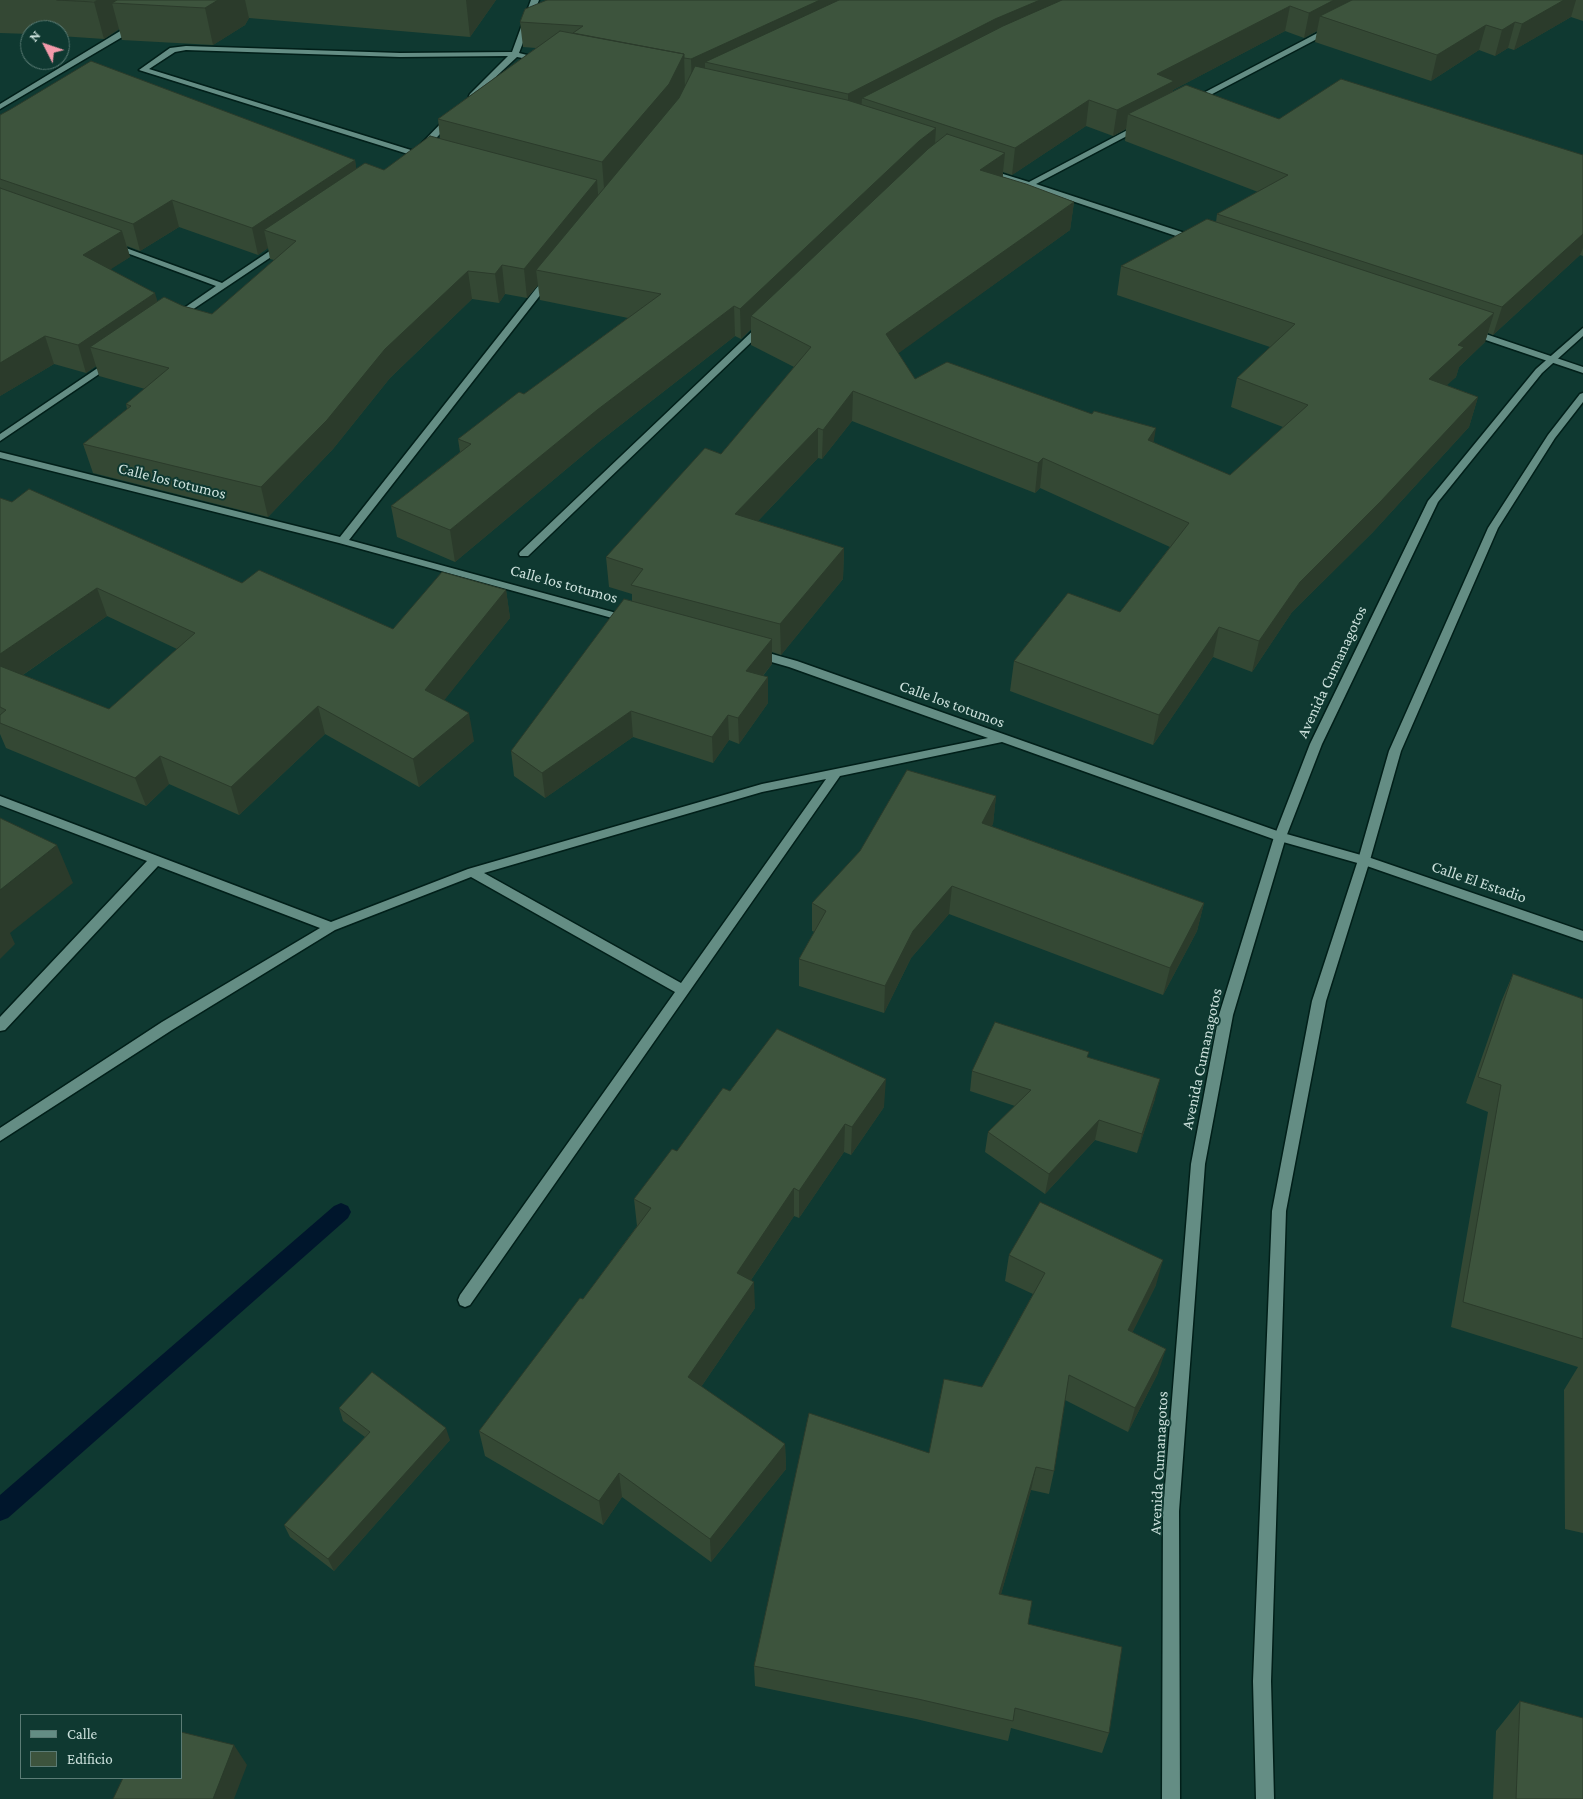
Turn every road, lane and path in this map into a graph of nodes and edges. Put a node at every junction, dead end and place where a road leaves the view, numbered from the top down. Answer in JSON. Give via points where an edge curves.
{"nodes":[{"id":1,"x":156,"y":0,"type":"edge"},
{"id":2,"x":537,"y":1,"type":"edge"},
{"id":3,"x":1343,"y":22,"type":"edge"},
{"id":4,"x":515,"y":54,"type":"junction"},
{"id":5,"x":553,"y":62,"type":"edge"},
{"id":6,"x":468,"y":101,"type":"edge"},
{"id":7,"x":1186,"y":104,"type":"edge"},
{"id":8,"x":0,"y":107,"type":"edge"},
{"id":9,"x":455,"y":114,"type":"edge"},
{"id":10,"x":1151,"y":122,"type":"edge"},
{"id":11,"x":415,"y":154,"type":"junction"},
{"id":12,"x":407,"y":160,"type":"edge"},
{"id":13,"x":434,"y":160,"type":"edge"},
{"id":14,"x":982,"y":169,"type":"edge"},
{"id":15,"x":1029,"y":185,"type":"junction"},
{"id":16,"x":102,"y":242,"type":"edge"},
{"id":17,"x":287,"y":242,"type":"edge"},
{"id":18,"x":1202,"y":242,"type":"edge"},
{"id":19,"x":555,"y":271,"type":"edge"},
{"id":20,"x":223,"y":286,"type":"junction"},
{"id":21,"x":772,"y":317,"type":"edge"},
{"id":22,"x":167,"y":324,"type":"edge"},
{"id":23,"x":1467,"y":331,"type":"edge"},
{"id":24,"x":1583,"y":331,"type":"edge"},
{"id":25,"x":120,"y":357,"type":"edge"},
{"id":26,"x":1552,"y":359,"type":"junction"},
{"id":27,"x":1583,"y":370,"type":"edge"},
{"id":28,"x":1583,"y":396,"type":"edge"},
{"id":29,"x":0,"y":438,"type":"edge"},
{"id":30,"x":0,"y":455,"type":"edge"},
{"id":31,"x":342,"y":541,"type":"junction"},
{"id":32,"x":524,"y":554,"type":"dead end"},
{"id":33,"x":640,"y":622,"type":"edge"},
{"id":34,"x":745,"y":651,"type":"edge"},
{"id":35,"x":1000,"y":739,"type":"junction"},
{"id":36,"x":838,"y":772,"type":"junction"},
{"id":37,"x":0,"y":800,"type":"edge"},
{"id":38,"x":1280,"y":837,"type":"junction"},
{"id":39,"x":156,"y":860,"type":"junction"},
{"id":40,"x":1364,"y":860,"type":"junction"},
{"id":41,"x":472,"y":872,"type":"junction"},
{"id":42,"x":331,"y":928,"type":"junction"},
{"id":43,"x":1583,"y":936,"type":"edge"},
{"id":44,"x":684,"y":990,"type":"junction"},
{"id":45,"x":0,"y":1026,"type":"edge"},
{"id":46,"x":0,"y":1135,"type":"edge"},
{"id":47,"x":465,"y":1300,"type":"dead end"},
{"id":48,"x":1172,"y":1799,"type":"edge"},
{"id":49,"x":1265,"y":1799,"type":"edge"}],
"edges":[{"from":1,"to":8,"type":"street","via":[[138,24]]},
{"from":2,"to":4,"type":"street"},
{"from":3,"to":7,"type":"street"},
{"from":4,"to":5,"type":"street"},
{"from":4,"to":6,"type":"street"},
{"from":4,"to":11,"type":"street","via":[[179,48],[143,70]]},
{"from":9,"to":11,"type":"street"},
{"from":10,"to":15,"type":"street"},
{"from":11,"to":12,"type":"street"},
{"from":11,"to":13,"type":"street"},
{"from":14,"to":15,"type":"street"},
{"from":15,"to":18,"type":"street"},
{"from":16,"to":20,"type":"street"},
{"from":17,"to":20,"type":"street"},
{"from":19,"to":31,"type":"street"},
{"from":20,"to":22,"type":"street"},
{"from":21,"to":32,"type":"street"},
{"from":23,"to":26,"type":"street"},
{"from":24,"to":26,"type":"street","name":"Avenida Cumanagotos"},
{"from":25,"to":29,"type":"street"},
{"from":26,"to":27,"type":"street"},
{"from":26,"to":38,"type":"street","name":"Avenida Cumanagotos","via":[[1538,371],[1433,501],[1316,744]]},
{"from":28,"to":40,"type":"street","via":[[1551,437],[1493,528],[1396,751]]},
{"from":30,"to":31,"type":"street","name":"Calle los totumos"},
{"from":31,"to":33,"type":"street","name":"Calle los totumos"},
{"from":34,"to":35,"type":"street","name":"Calle los totumos","via":[[793,664]]},
{"from":35,"to":36,"type":"street"},
{"from":35,"to":38,"type":"street","name":"Calle los totumos"},
{"from":36,"to":41,"type":"street","via":[[762,788]]},
{"from":36,"to":44,"type":"street"},
{"from":37,"to":39,"type":"street"},
{"from":38,"to":40,"type":"street","name":"Calle los totumos"},
{"from":38,"to":48,"type":"street","name":"Avenida Cumanagotos","via":[[1226,1015],[1198,1164],[1171,1511]]},
{"from":39,"to":42,"type":"street"},
{"from":39,"to":45,"type":"street"},
{"from":40,"to":43,"type":"street","name":"Calle El Estadio"},
{"from":40,"to":49,"type":"street","via":[[1319,1001],[1279,1210],[1262,1681]]},
{"from":41,"to":42,"type":"street"},
{"from":41,"to":44,"type":"street"},
{"from":42,"to":46,"type":"street","via":[[167,1026]]},
{"from":44,"to":47,"type":"street"}]}
